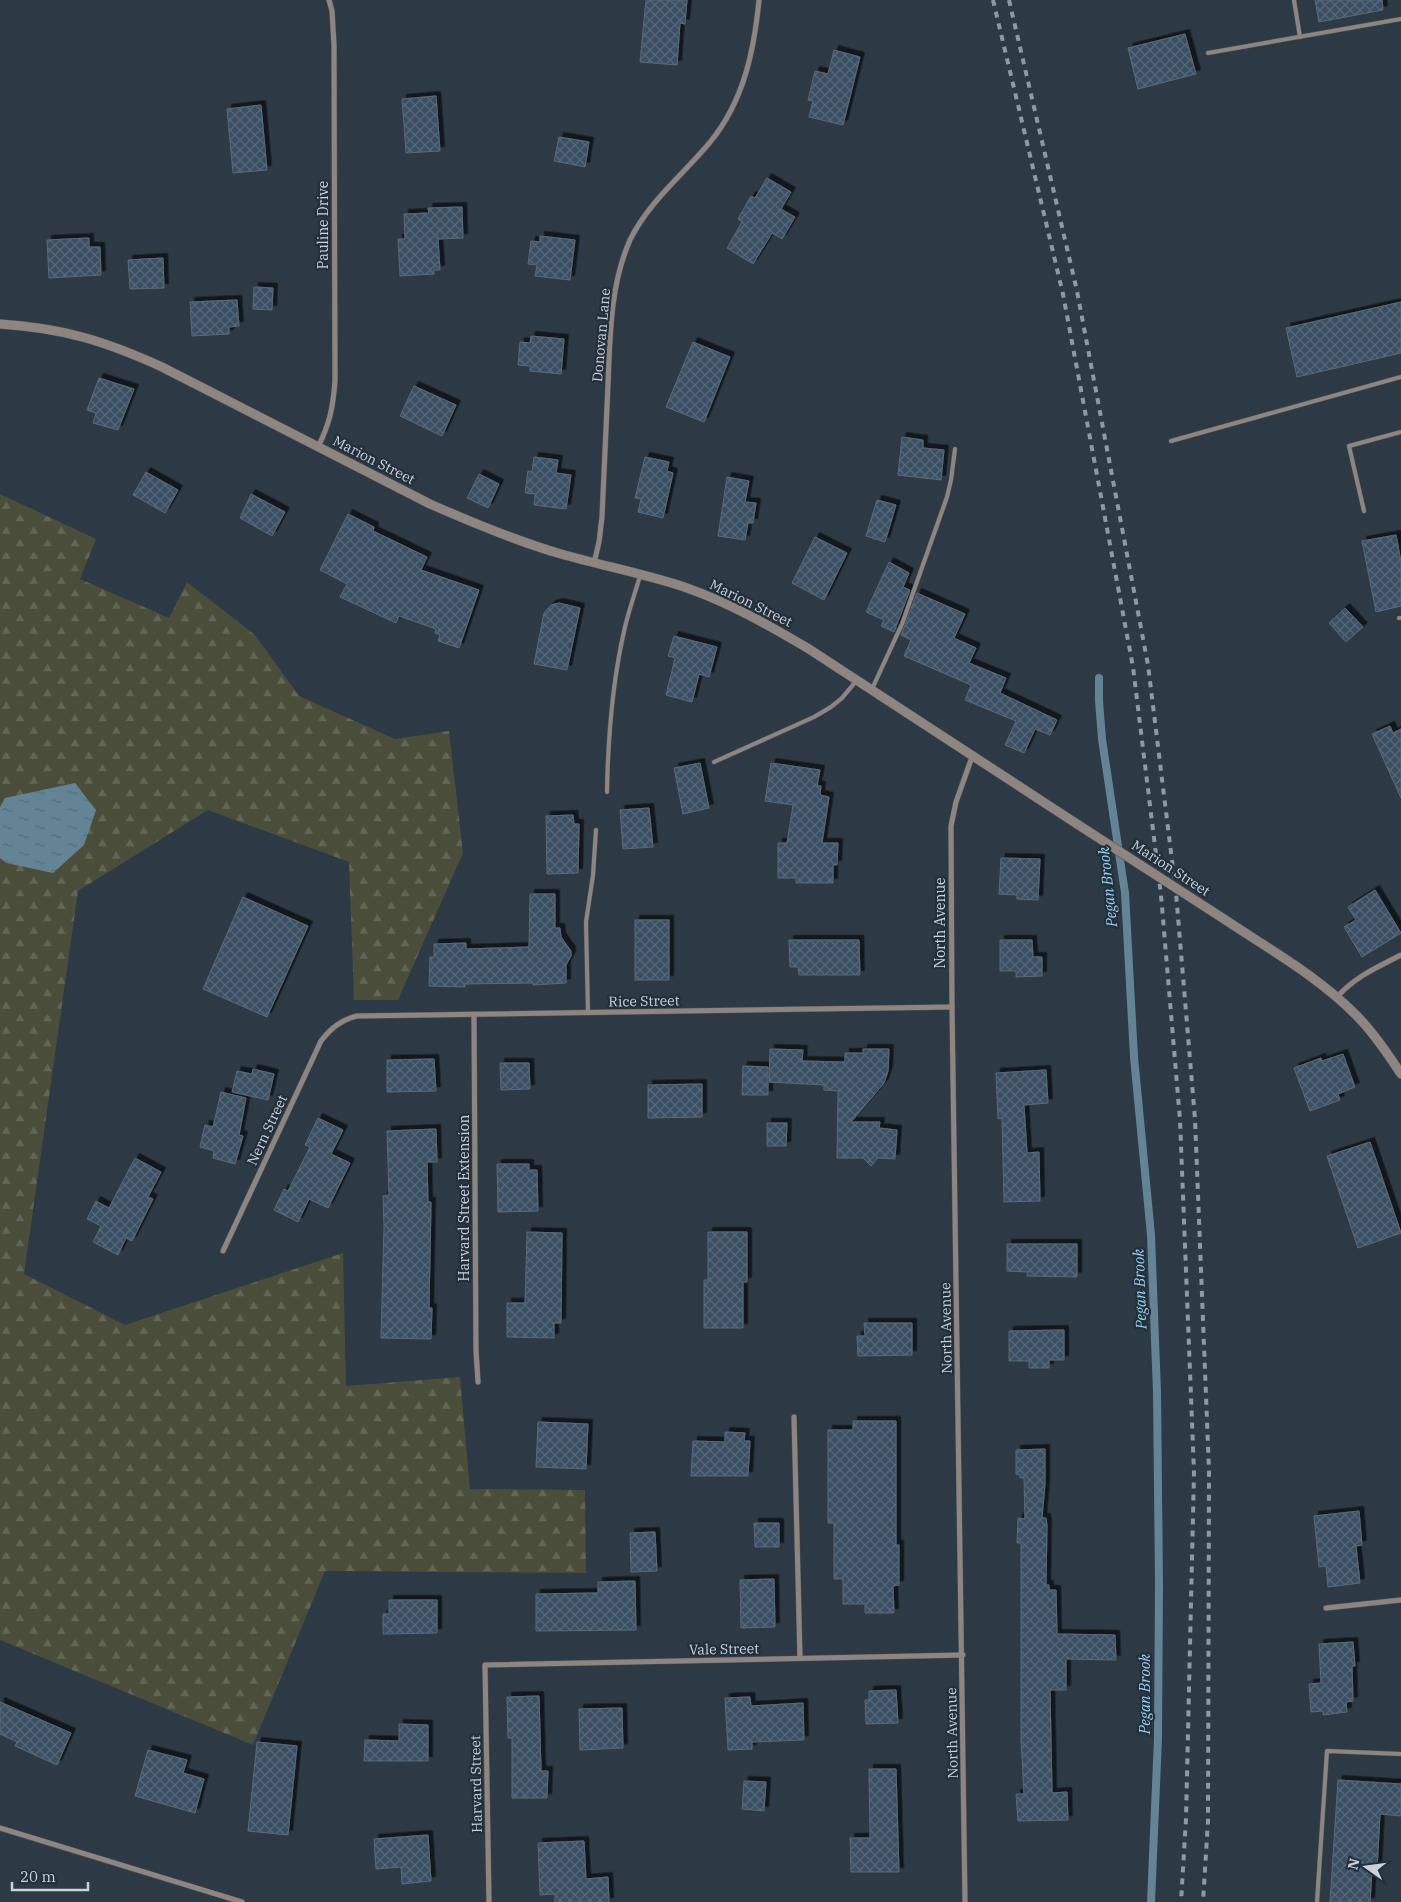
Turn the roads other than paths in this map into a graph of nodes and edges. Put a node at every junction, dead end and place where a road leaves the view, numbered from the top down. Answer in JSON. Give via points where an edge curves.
{"nodes":[{"id":1,"x":329,"y":0,"type":"edge"},
{"id":2,"x":759,"y":0,"type":"edge"},
{"id":3,"x":1294,"y":0,"type":"edge"},
{"id":4,"x":1401,"y":19,"type":"edge"},
{"id":5,"x":1300,"y":37,"type":"junction"},
{"id":6,"x":1208,"y":53,"type":"dead end"},
{"id":7,"x":0,"y":324,"type":"edge"},
{"id":8,"x":1401,"y":377,"type":"edge"},
{"id":9,"x":1401,"y":432,"type":"edge"},
{"id":10,"x":1171,"y":441,"type":"dead end"},
{"id":11,"x":317,"y":448,"type":"junction"},
{"id":12,"x":955,"y":450,"type":"dead end"},
{"id":13,"x":1364,"y":511,"type":"dead end"},
{"id":14,"x":594,"y":563,"type":"junction"},
{"id":15,"x":640,"y":575,"type":"junction"},
{"id":16,"x":857,"y":680,"type":"junction"},
{"id":17,"x":872,"y":690,"type":"junction"},
{"id":18,"x":972,"y":757,"type":"junction"},
{"id":19,"x":714,"y":762,"type":"dead end"},
{"id":20,"x":607,"y":792,"type":"dead end"},
{"id":21,"x":596,"y":830,"type":"dead end"},
{"id":22,"x":1401,"y":955,"type":"edge"},
{"id":23,"x":1337,"y":997,"type":"junction"},
{"id":24,"x":952,"y":1007,"type":"junction"},
{"id":25,"x":588,"y":1013,"type":"junction"},
{"id":26,"x":474,"y":1015,"type":"junction"},
{"id":27,"x":338,"y":1024,"type":"joint"},
{"id":28,"x":1401,"y":1074,"type":"edge"},
{"id":29,"x":224,"y":1251,"type":"dead end"},
{"id":30,"x":478,"y":1382,"type":"dead end"},
{"id":31,"x":794,"y":1417,"type":"dead end"},
{"id":32,"x":1401,"y":1600,"type":"edge"},
{"id":33,"x":1326,"y":1608,"type":"dead end"},
{"id":34,"x":963,"y":1655,"type":"junction"},
{"id":35,"x":800,"y":1658,"type":"junction"},
{"id":36,"x":485,"y":1665,"type":"joint"},
{"id":37,"x":1401,"y":1754,"type":"edge"},
{"id":38,"x":0,"y":1828,"type":"edge"},
{"id":39,"x":242,"y":1902,"type":"edge"},
{"id":40,"x":489,"y":1902,"type":"edge"},
{"id":41,"x":965,"y":1902,"type":"edge"},
{"id":42,"x":1317,"y":1902,"type":"edge"}],
"edges":[{"from":1,"to":11,"type":"street","name":"Pauline Drive","via":[[334,45],[335,381],[328,427]]},
{"from":2,"to":14,"type":"street","name":"Donovan Lane","via":[[748,68],[726,120],[644,216],[630,240],[620,268],[610,326],[602,517]]},
{"from":3,"to":5,"type":"lane"},
{"from":4,"to":5,"type":"lane"},
{"from":5,"to":6,"type":"lane"},
{"from":7,"to":11,"type":"street","name":"Marion Street","via":[[62,331],[128,351]]},
{"from":8,"to":10,"type":"lane"},
{"from":9,"to":13,"type":"lane","via":[[1349,446]]},
{"from":11,"to":14,"type":"street","name":"Marion Street","via":[[473,523]]},
{"from":12,"to":17,"type":"lane","via":[[947,497],[899,631]]},
{"from":14,"to":15,"type":"street","name":"Marion Street"},
{"from":15,"to":16,"type":"street","name":"Marion Street","via":[[687,588],[730,605]]},
{"from":15,"to":20,"type":"lane","via":[[617,666],[608,742]]},
{"from":16,"to":17,"type":"street","name":"Marion Street"},
{"from":16,"to":19,"type":"lane","via":[[842,698],[814,717]]},
{"from":17,"to":18,"type":"street","name":"Marion Street"},
{"from":18,"to":23,"type":"street","name":"Marion Street","bridge":true,"via":[[1224,919]]},
{"from":18,"to":24,"type":"street","name":"North Avenue","via":[[951,826]]},
{"from":21,"to":25,"type":"lane","via":[[586,922]]},
{"from":22,"to":23,"type":"street","via":[[1362,975]]},
{"from":23,"to":28,"type":"street","name":"Marion Street","via":[[1376,1037]]},
{"from":24,"to":25,"type":"street","name":"Rice Street"},
{"from":24,"to":34,"type":"street","name":"North Avenue"},
{"from":25,"to":26,"type":"street","name":"Rice Street"},
{"from":26,"to":27,"type":"street","name":"Rice Street","via":[[357,1016]]},
{"from":26,"to":30,"type":"street","name":"Harvard Street Extension"},
{"from":27,"to":29,"type":"street","name":"Nern Street","via":[[322,1041]]},
{"from":31,"to":35,"type":"street"},
{"from":32,"to":33,"type":"street"},
{"from":34,"to":35,"type":"street","name":"Vale Street"},
{"from":34,"to":41,"type":"street","name":"North Avenue"},
{"from":35,"to":36,"type":"street","name":"Vale Street"},
{"from":36,"to":40,"type":"street","name":"Harvard Street"},
{"from":37,"to":42,"type":"lane","via":[[1327,1751]]},
{"from":38,"to":39,"type":"street"}]}
